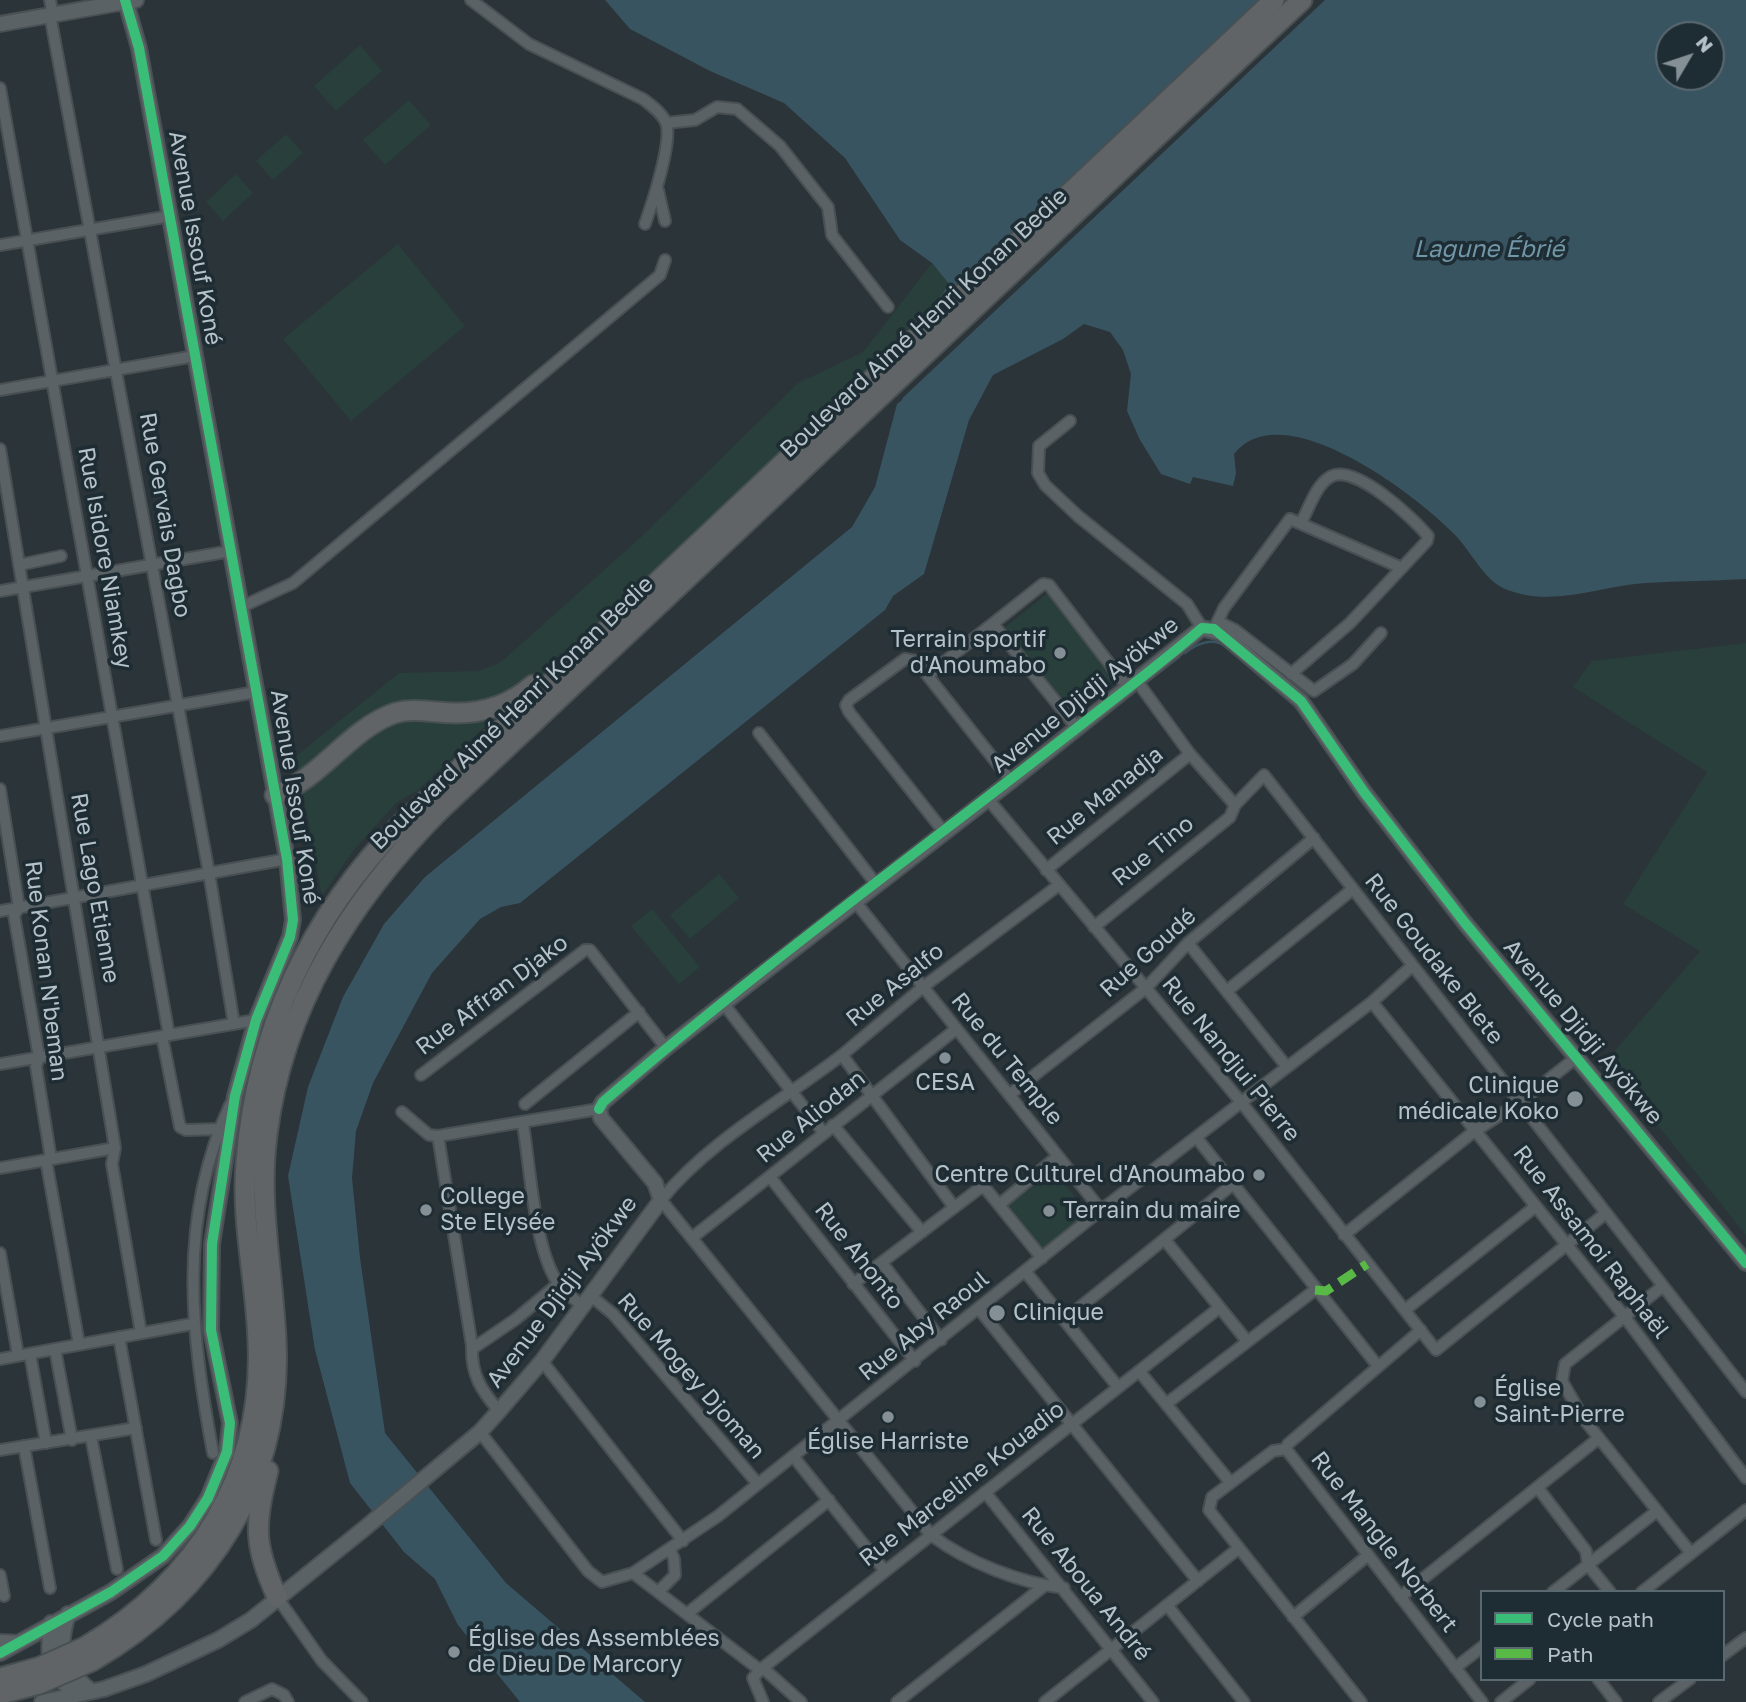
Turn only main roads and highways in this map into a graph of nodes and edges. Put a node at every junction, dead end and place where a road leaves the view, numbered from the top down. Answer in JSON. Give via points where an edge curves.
{"nodes":[{"id":1,"x":1273,"y":0,"type":"edge"},
{"id":2,"x":1302,"y":0,"type":"edge"},
{"id":3,"x":843,"y":421,"type":"junction"},
{"id":4,"x":619,"y":620,"type":"junction"},
{"id":5,"x":275,"y":795,"type":"road end"},
{"id":6,"x":270,"y":1426,"type":"junction"},
{"id":7,"x":277,"y":1597,"type":"road end"},
{"id":8,"x":89,"y":1654,"type":"junction"},
{"id":9,"x":0,"y":1678,"type":"edge"},
{"id":10,"x":0,"y":1694,"type":"edge"}],
"edges":[{"from":1,"to":3,"type":"highway","name":"Boulevard Aimé Henri Konan Bedie"},
{"from":2,"to":3,"type":"highway","name":"Boulevard Aimé Henri Konan Bedie"},
{"from":3,"to":4,"type":"highway","name":"Boulevard Aimé Henri Konan Bedie"},
{"from":3,"to":6,"type":"highway","name":"Boulevard Aimé Henri Konan Bedie","via":[[414,836],[364,896],[323,960],[289,1036],[267,1135],[264,1201],[277,1342]]},
{"from":4,"to":5,"type":"highway","via":[[506,704],[474,713],[414,710],[389,716],[297,786]]},
{"from":4,"to":8,"type":"highway","name":"Boulevard Aimé Henri Konan Bedie","via":[[381,843],[333,904],[305,950],[282,998],[249,1133],[246,1201],[258,1357],[247,1444],[228,1497],[198,1549],[180,1572]]},
{"from":6,"to":7,"type":"highway","via":[[274,1445],[261,1499],[257,1543]]},
{"from":6,"to":8,"type":"highway","name":"Boulevard Aimé Henri Konan Bedie","via":[[242,1506],[192,1583],[145,1628]]},
{"from":8,"to":9,"type":"highway","name":"Boulevard Aimé Henri Konan Bedie","bridge":true},
{"from":8,"to":10,"type":"highway","name":"Boulevard Aimé Henri Konan Bedie","bridge":true,"via":[[39,1684]]}]}
